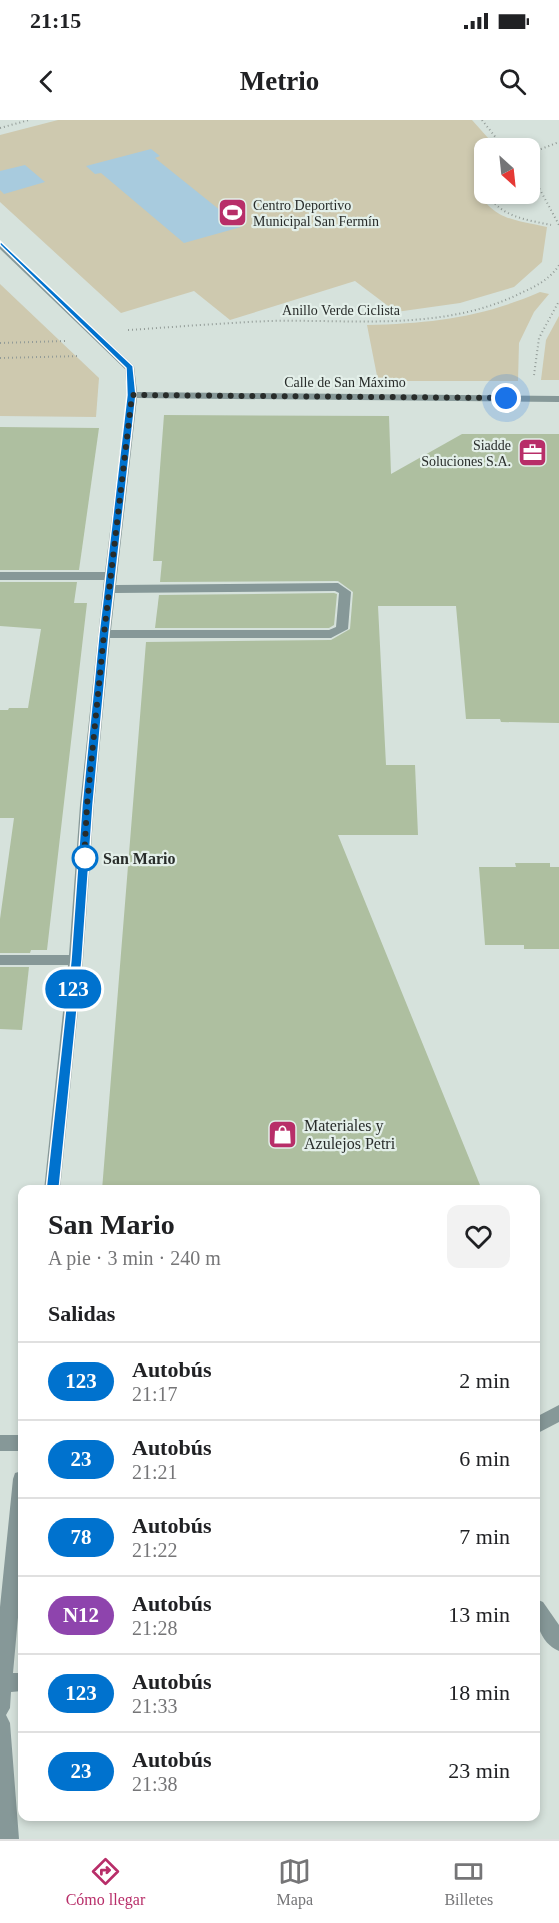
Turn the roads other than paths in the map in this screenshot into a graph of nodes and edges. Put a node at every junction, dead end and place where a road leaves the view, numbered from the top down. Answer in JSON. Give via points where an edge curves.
{"nodes":[{"id":1,"x":0,"y":244,"type":"edge"},
{"id":2,"x":132,"y":395,"type":"junction"},
{"id":3,"x":559,"y":399,"type":"edge"},
{"id":4,"x":0,"y":576,"type":"edge"},
{"id":5,"x":109,"y":583,"type":"junction"},
{"id":6,"x":104,"y":634,"type":"junction"},
{"id":7,"x":0,"y":960,"type":"edge"},
{"id":8,"x":76,"y":960,"type":"junction"},
{"id":9,"x":53,"y":1185,"type":"edge"},
{"id":10,"x":559,"y":1413,"type":"edge"},
{"id":11,"x":540,"y":1424,"type":"edge"},
{"id":12,"x":0,"y":1443,"type":"edge"},
{"id":13,"x":18,"y":1443,"type":"edge"},
{"id":14,"x":18,"y":1506,"type":"edge"},
{"id":15,"x":6,"y":1585,"type":"edge"},
{"id":16,"x":540,"y":1614,"type":"edge"},
{"id":17,"x":559,"y":1642,"type":"edge"},
{"id":18,"x":18,"y":1682,"type":"edge"},
{"id":19,"x":2,"y":1683,"type":"junction"},
{"id":20,"x":0,"y":1708,"type":"edge"},
{"id":21,"x":0,"y":1723,"type":"edge"},
{"id":22,"x":6,"y":1832,"type":"edge"}],
"edges":[{"from":1,"to":2,"type":"street","via":[[130,368]]},
{"from":2,"to":3,"type":"street","name":"Calle de San Máximo"},
{"from":2,"to":5,"type":"street"},
{"from":4,"to":5,"type":"street"},
{"from":5,"to":6,"type":"street"},
{"from":5,"to":6,"type":"street","via":[[338,587],[345,592],[342,629],[331,634]]},
{"from":6,"to":8,"type":"street"},
{"from":7,"to":8,"type":"street"},
{"from":8,"to":9,"type":"street"},
{"from":10,"to":11,"type":"street"},
{"from":12,"to":13,"type":"street"},
{"from":14,"to":15,"type":"street"},
{"from":15,"to":19,"type":"street"},
{"from":16,"to":17,"type":"street"},
{"from":18,"to":19,"type":"street"},
{"from":19,"to":20,"type":"street"},
{"from":21,"to":22,"type":"street"}]}
